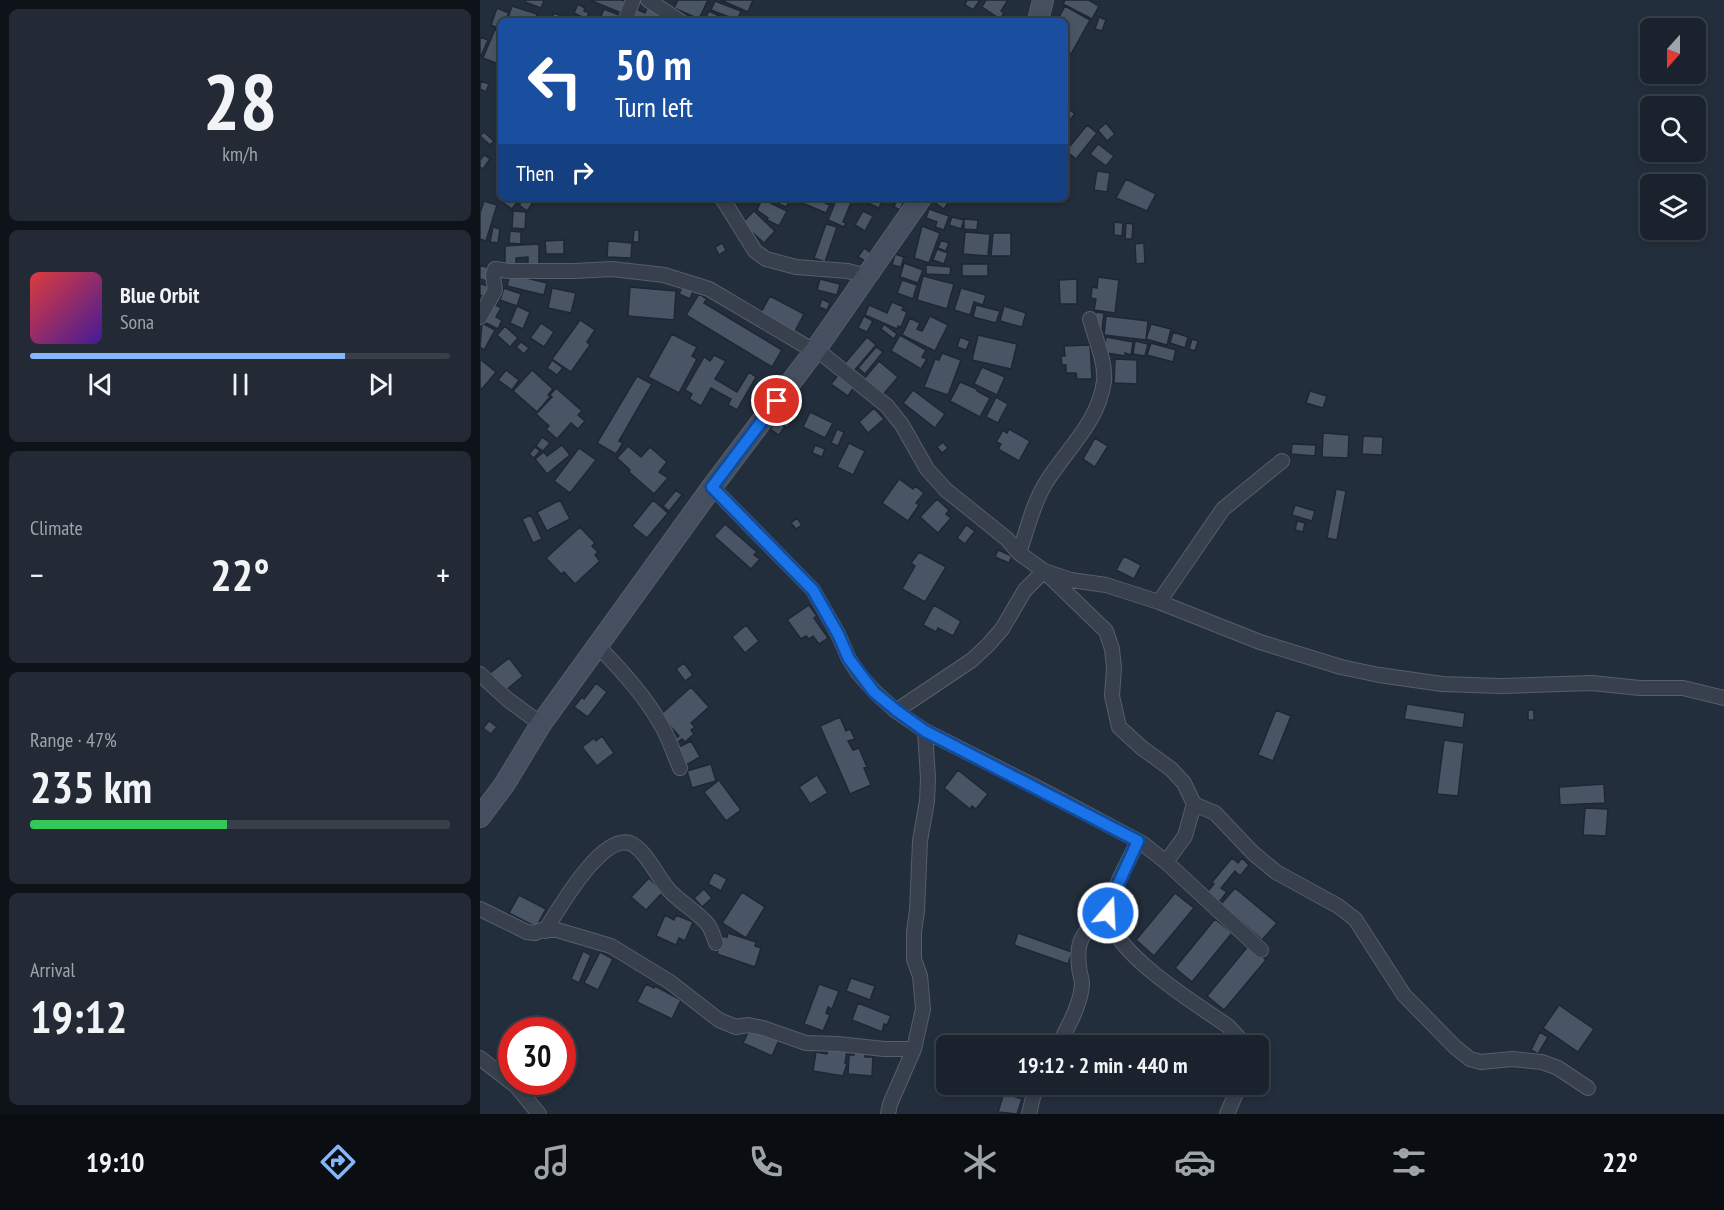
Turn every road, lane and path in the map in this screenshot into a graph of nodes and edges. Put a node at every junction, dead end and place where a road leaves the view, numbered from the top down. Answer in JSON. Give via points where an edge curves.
{"nodes":[{"id":1,"x":633,"y":0,"type":"edge"},
{"id":2,"x":648,"y":0,"type":"edge"},
{"id":3,"x":1044,"y":0,"type":"edge"},
{"id":4,"x":626,"y":18,"type":"edge"},
{"id":5,"x":675,"y":18,"type":"edge"},
{"id":6,"x":1039,"y":18,"type":"edge"},
{"id":7,"x":724,"y":201,"type":"edge"},
{"id":8,"x":919,"y":201,"type":"edge"},
{"id":9,"x":866,"y":276,"type":"junction"},
{"id":10,"x":480,"y":317,"type":"edge"},
{"id":11,"x":1090,"y":319,"type":"dead end"},
{"id":12,"x":816,"y":349,"type":"junction"},
{"id":13,"x":1282,"y":461,"type":"dead end"},
{"id":14,"x":712,"y":487,"type":"junction"},
{"id":15,"x":1019,"y":552,"type":"junction"},
{"id":16,"x":1044,"y":571,"type":"junction"},
{"id":17,"x":1159,"y":603,"type":"junction"},
{"id":18,"x":598,"y":646,"type":"junction"},
{"id":19,"x":480,"y":675,"type":"edge"},
{"id":20,"x":1724,"y":698,"type":"edge"},
{"id":21,"x":897,"y":711,"type":"junction"},
{"id":22,"x":541,"y":724,"type":"junction"},
{"id":23,"x":925,"y":731,"type":"junction"},
{"id":24,"x":680,"y":768,"type":"dead end"},
{"id":25,"x":1194,"y":804,"type":"junction"},
{"id":26,"x":480,"y":817,"type":"edge"},
{"id":27,"x":1138,"y":841,"type":"junction"},
{"id":28,"x":1166,"y":862,"type":"junction"},
{"id":29,"x":480,"y":909,"type":"edge"},
{"id":30,"x":1108,"y":913,"type":"junction"},
{"id":31,"x":545,"y":931,"type":"junction"},
{"id":32,"x":716,"y":943,"type":"dead end"},
{"id":33,"x":1261,"y":950,"type":"dead end"},
{"id":34,"x":1063,"y":1035,"type":"edge"},
{"id":35,"x":1236,"y":1035,"type":"edge"},
{"id":36,"x":914,"y":1049,"type":"junction"},
{"id":37,"x":480,"y":1058,"type":"edge"},
{"id":38,"x":1588,"y":1088,"type":"dead end"},
{"id":39,"x":1034,"y":1095,"type":"edge"},
{"id":40,"x":1235,"y":1095,"type":"edge"},
{"id":41,"x":539,"y":1114,"type":"edge"},
{"id":42,"x":888,"y":1114,"type":"edge"},
{"id":43,"x":1029,"y":1114,"type":"edge"},
{"id":44,"x":1227,"y":1114,"type":"edge"}],
"edges":[{"from":1,"to":4,"type":"street"},
{"from":2,"to":5,"type":"street"},
{"from":3,"to":6,"type":"main road"},
{"from":7,"to":9,"type":"street","via":[[755,251],[766,259]]},
{"from":8,"to":9,"type":"main road"},
{"from":9,"to":12,"type":"main road"},
{"from":10,"to":12,"type":"street","via":[[495,290],[495,269],[634,270],[710,289]]},
{"from":11,"to":15,"type":"street","via":[[1103,369],[1101,393],[1082,433],[1045,484]]},
{"from":12,"to":14,"type":"main road"},
{"from":12,"to":15,"type":"street","via":[[887,406],[927,469]]},
{"from":13,"to":17,"type":"street","via":[[1223,509]]},
{"from":14,"to":18,"type":"main road"},
{"from":14,"to":21,"type":"street","via":[[813,590],[859,674]]},
{"from":15,"to":16,"type":"street"},
{"from":16,"to":17,"type":"street","via":[[1106,585]]},
{"from":16,"to":21,"type":"street","via":[[1025,590],[988,645]]},
{"from":16,"to":25,"type":"street","via":[[1106,631],[1112,649],[1112,696],[1119,727],[1171,769],[1184,783]]},
{"from":17,"to":20,"type":"street","via":[[1260,642],[1379,675],[1442,684],[1592,683],[1683,688]]},
{"from":18,"to":22,"type":"main road"},
{"from":18,"to":24,"type":"street","via":[[648,703]]},
{"from":19,"to":22,"type":"street"},
{"from":21,"to":23,"type":"street"},
{"from":22,"to":26,"type":"main road","via":[[504,786]]},
{"from":23,"to":27,"type":"street"},
{"from":23,"to":36,"type":"street","via":[[927,801],[920,841],[914,932],[914,959],[920,975],[923,1009]]},
{"from":25,"to":28,"type":"street","via":[[1185,836]]},
{"from":25,"to":38,"type":"street","via":[[1215,813],[1252,853],[1276,872],[1355,919],[1404,994],[1470,1059],[1542,1062]]},
{"from":27,"to":28,"type":"street"},
{"from":27,"to":30,"type":"street"},
{"from":28,"to":33,"type":"street"},
{"from":29,"to":31,"type":"street","via":[[527,932]]},
{"from":30,"to":34,"type":"street","via":[[1081,938],[1080,994]]},
{"from":30,"to":35,"type":"street","via":[[1118,937],[1141,963]]},
{"from":31,"to":32,"type":"street","via":[[589,866],[606,849],[620,843],[633,844],[644,854],[673,895],[710,927]]},
{"from":31,"to":36,"type":"street","via":[[557,930],[611,946],[670,982],[719,1020],[736,1027],[763,1028],[806,1043]]},
{"from":36,"to":42,"type":"street"},
{"from":37,"to":41,"type":"street","via":[[516,1086]]},
{"from":39,"to":43,"type":"street"},
{"from":40,"to":44,"type":"street"}]}
